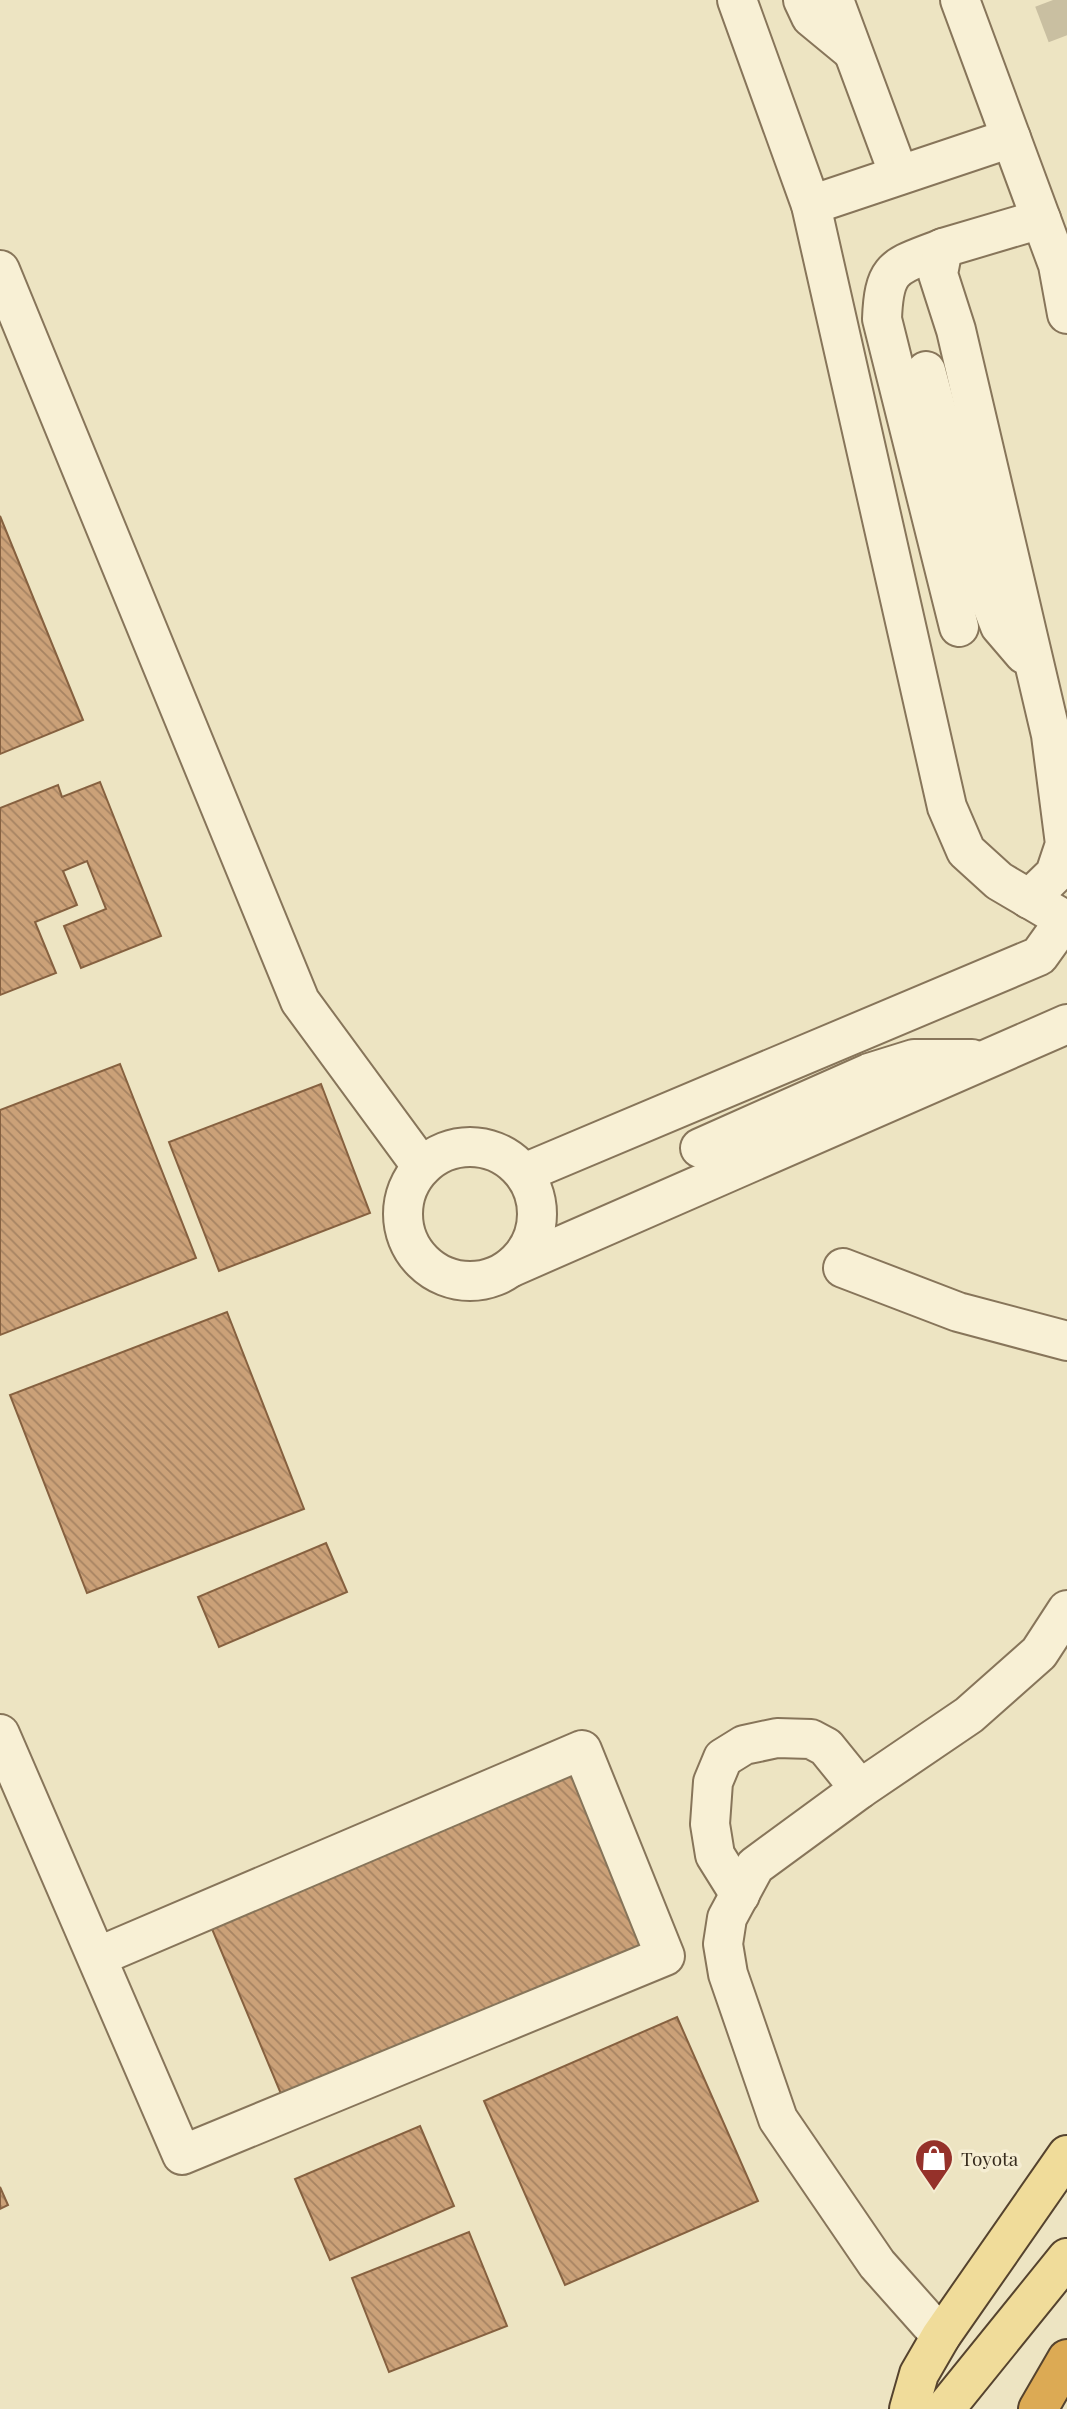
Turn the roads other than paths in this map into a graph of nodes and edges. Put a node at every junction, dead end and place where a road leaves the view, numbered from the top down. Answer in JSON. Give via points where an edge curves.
{"nodes":[{"id":1,"x":737,"y":0,"type":"edge"},
{"id":2,"x":803,"y":0,"type":"edge"},
{"id":3,"x":834,"y":0,"type":"edge"},
{"id":4,"x":960,"y":0,"type":"edge"},
{"id":5,"x":853,"y":51,"type":"junction"},
{"id":6,"x":1011,"y":138,"type":"junction"},
{"id":7,"x":900,"y":175,"type":"junction"},
{"id":8,"x":811,"y":205,"type":"junction"},
{"id":9,"x":1041,"y":219,"type":"junction"},
{"id":10,"x":943,"y":248,"type":"junction"},
{"id":11,"x":0,"y":270,"type":"edge"},
{"id":12,"x":1067,"y":314,"type":"edge"},
{"id":13,"x":926,"y":371,"type":"dead end"},
{"id":14,"x":959,"y":627,"type":"dead end"},
{"id":15,"x":1036,"y":669,"type":"junction"},
{"id":16,"x":1029,"y":899,"type":"junction"},
{"id":17,"x":1066,"y":921,"type":"edge"},
{"id":18,"x":1067,"y":1024,"type":"edge"},
{"id":19,"x":988,"y":1059,"type":"junction"},
{"id":20,"x":700,"y":1148,"type":"dead end"},
{"id":21,"x":422,"y":1167,"type":"junction"},
{"id":22,"x":524,"y":1173,"type":"junction"},
{"id":23,"x":512,"y":1267,"type":"junction"},
{"id":24,"x":843,"y":1268,"type":"dead end"},
{"id":25,"x":1067,"y":1341,"type":"edge"},
{"id":26,"x":1067,"y":1610,"type":"edge"},
{"id":27,"x":0,"y":1734,"type":"edge"},
{"id":28,"x":860,"y":1789,"type":"junction"},
{"id":29,"x":740,"y":1895,"type":"junction"},
{"id":30,"x":97,"y":1957,"type":"junction"},
{"id":31,"x":1067,"y":2155,"type":"edge"},
{"id":32,"x":1067,"y":2258,"type":"edge"},
{"id":33,"x":941,"y":2336,"type":"junction"},
{"id":34,"x":1067,"y":2359,"type":"edge"},
{"id":35,"x":909,"y":2409,"type":"edge"},
{"id":36,"x":945,"y":2409,"type":"edge"},
{"id":37,"x":1038,"y":2409,"type":"edge"}],
"edges":[{"from":1,"to":8,"type":"street"},
{"from":2,"to":5,"type":"street","via":[[811,17]]},
{"from":3,"to":5,"type":"street"},
{"from":4,"to":6,"type":"street"},
{"from":5,"to":7,"type":"street"},
{"from":6,"to":7,"type":"street"},
{"from":6,"to":9,"type":"street"},
{"from":7,"to":8,"type":"street"},
{"from":8,"to":16,"type":"street","via":[[947,807],[966,852],[999,881]]},
{"from":9,"to":10,"type":"street"},
{"from":9,"to":12,"type":"street","via":[[1058,265]]},
{"from":10,"to":14,"type":"street","via":[[899,266],[883,286],[882,319]]},
{"from":10,"to":15,"type":"street","via":[[938,274],[956,330]]},
{"from":11,"to":21,"type":"street","via":[[300,1001]]},
{"from":13,"to":15,"type":"street","via":[[982,580],[1000,626]]},
{"from":15,"to":16,"type":"street","via":[[1051,735],[1065,844],[1055,874]]},
{"from":16,"to":17,"type":"street"},
{"from":17,"to":22,"type":"street","via":[[1039,956]]},
{"from":18,"to":19,"type":"street"},
{"from":19,"to":20,"type":"street","via":[[914,1059],[869,1073]]},
{"from":19,"to":23,"type":"street"},
{"from":21,"to":22,"type":"street","via":[[441,1153],[463,1147],[487,1149],[508,1158]]},
{"from":21,"to":23,"type":"street","via":[[409,1186],[403,1208],[405,1231],[414,1252],[430,1269],[451,1279],[494,1278]]},
{"from":22,"to":23,"type":"street","via":[[534,1191],[536,1233]]},
{"from":24,"to":25,"type":"street","via":[[958,1312]]},
{"from":26,"to":28,"type":"street","via":[[1039,1653],[970,1715]]},
{"from":27,"to":30,"type":"street"},
{"from":28,"to":29,"type":"street","via":[[755,1866]]},
{"from":28,"to":29,"type":"street","via":[[825,1747],[811,1739],[777,1738],[744,1745],[723,1758],[713,1782],[710,1825],[715,1855]]},
{"from":29,"to":33,"type":"street","via":[[727,1918],[723,1944],[728,1974],[778,2119],[877,2264]]},
{"from":30,"to":30,"type":"street","via":[[182,2155],[665,1956],[582,1751]]},
{"from":31,"to":33,"type":"main road"},
{"from":32,"to":36,"type":"main road"},
{"from":33,"to":35,"type":"main road","via":[[919,2374]]},
{"from":34,"to":37,"type":"highway"}]}
